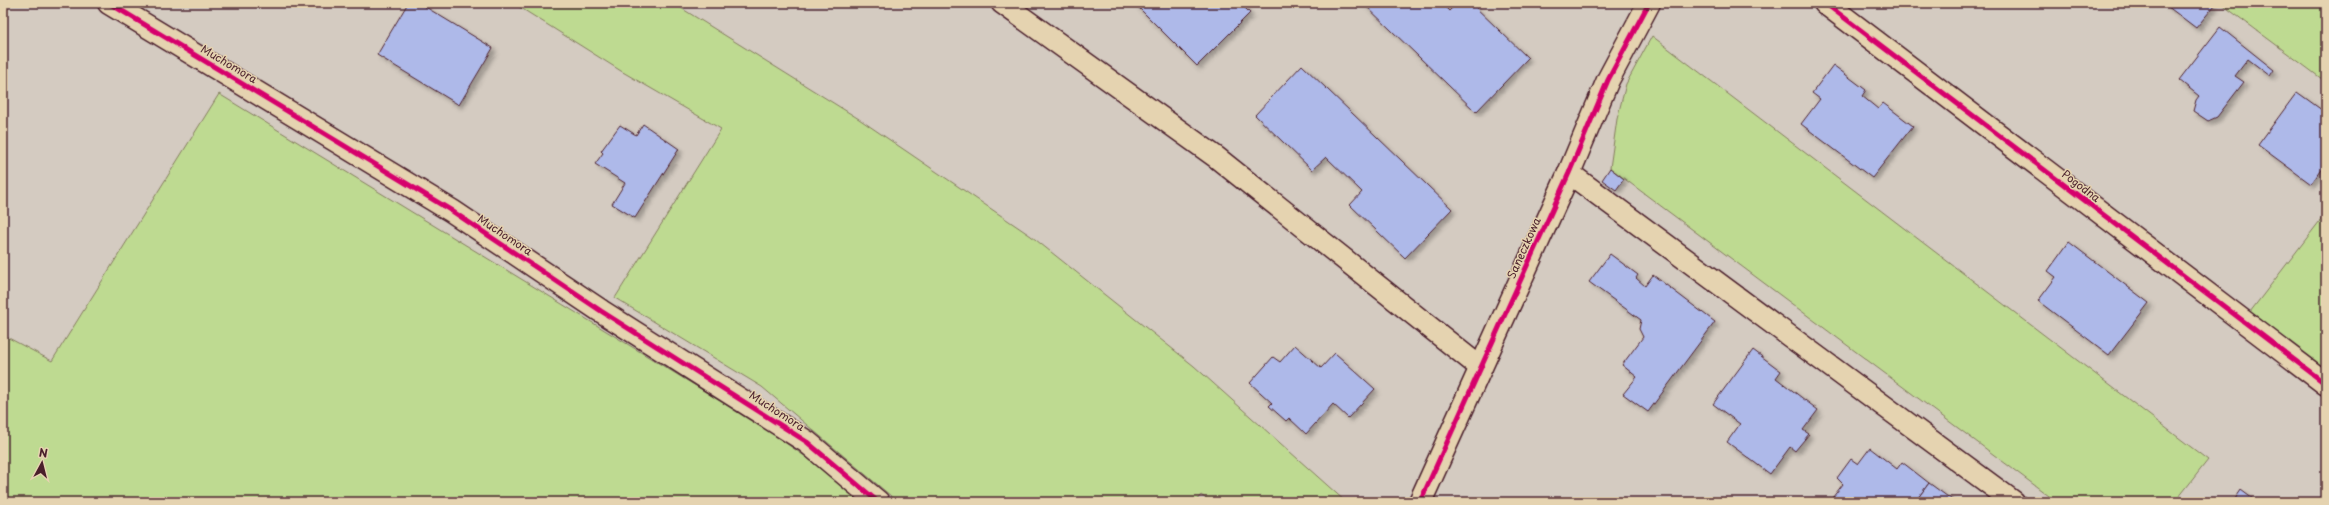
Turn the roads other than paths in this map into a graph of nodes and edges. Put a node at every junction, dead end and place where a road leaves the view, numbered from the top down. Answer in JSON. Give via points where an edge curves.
{"nodes":[{"id":1,"x":109,"y":3,"type":"edge"},
{"id":2,"x":1002,"y":3,"type":"edge"},
{"id":3,"x":1649,"y":3,"type":"edge"},
{"id":4,"x":1825,"y":3,"type":"edge"},
{"id":5,"x":1569,"y":173,"type":"junction"},
{"id":6,"x":1481,"y":368,"type":"junction"},
{"id":7,"x":2326,"y":384,"type":"edge"},
{"id":8,"x":878,"y":502,"type":"edge"},
{"id":9,"x":1420,"y":502,"type":"edge"},
{"id":10,"x":2014,"y":502,"type":"edge"}],
"edges":[{"from":1,"to":8,"type":"street","name":"Muchomora","via":[[452,212],[807,442]]},
{"from":2,"to":6,"type":"lane","via":[[1216,157]]},
{"from":3,"to":5,"type":"street","name":"Saneczkowa","via":[[1608,80]]},
{"from":4,"to":7,"type":"street","name":"Pogodna"},
{"from":5,"to":6,"type":"street","name":"Saneczkowa"},
{"from":5,"to":10,"type":"lane"},
{"from":6,"to":9,"type":"street","name":"Saneczkowa"}]}
